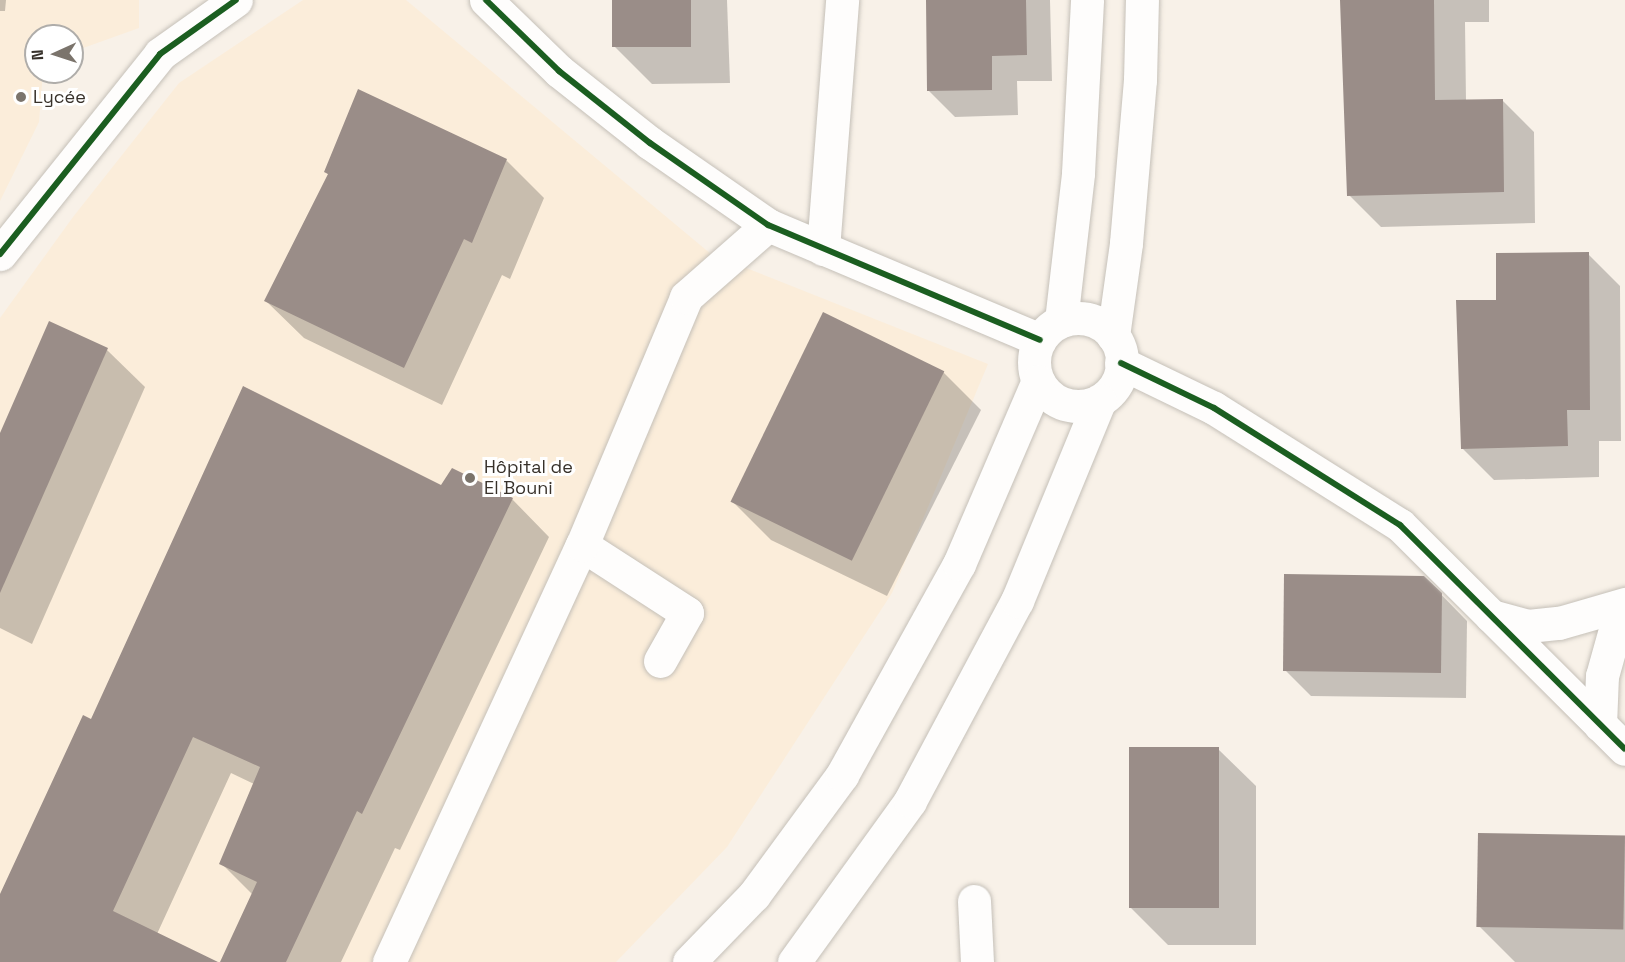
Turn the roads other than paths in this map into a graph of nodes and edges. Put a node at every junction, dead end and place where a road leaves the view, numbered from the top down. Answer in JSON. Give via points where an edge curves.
{"nodes":[{"id":1,"x":236,"y":0,"type":"edge"},
{"id":2,"x":486,"y":0,"type":"edge"},
{"id":3,"x":842,"y":0,"type":"edge"},
{"id":4,"x":1088,"y":0,"type":"edge"},
{"id":5,"x":1142,"y":0,"type":"edge"},
{"id":6,"x":768,"y":225,"type":"junction"},
{"id":7,"x":823,"y":249,"type":"junction"},
{"id":8,"x":0,"y":254,"type":"edge"},
{"id":9,"x":1050,"y":330,"type":"junction"},
{"id":10,"x":1117,"y":350,"type":"junction"},
{"id":11,"x":1038,"y":381,"type":"junction"},
{"id":12,"x":1100,"y":400,"type":"junction"},
{"id":13,"x":582,"y":546,"type":"junction"},
{"id":14,"x":1624,"y":608,"type":"edge"},
{"id":15,"x":1491,"y":616,"type":"junction"},
{"id":16,"x":660,"y":661,"type":"dead end"},
{"id":17,"x":1600,"y":724,"type":"junction"},
{"id":18,"x":1625,"y":749,"type":"edge"},
{"id":19,"x":974,"y":901,"type":"dead end"},
{"id":20,"x":389,"y":962,"type":"edge"},
{"id":21,"x":688,"y":962,"type":"edge"},
{"id":22,"x":794,"y":962,"type":"edge"},
{"id":23,"x":977,"y":962,"type":"edge"}],
"edges":[{"from":1,"to":8,"type":"main road","via":[[160,54]]},
{"from":2,"to":6,"type":"main road","via":[[559,71],[650,143]]},
{"from":3,"to":7,"type":"main road"},
{"from":4,"to":9,"type":"main road","via":[[1078,172]]},
{"from":5,"to":10,"type":"main road","via":[[1138,103]]},
{"from":6,"to":7,"type":"main road"},
{"from":6,"to":13,"type":"main road","via":[[686,297]]},
{"from":7,"to":9,"type":"main road"},
{"from":9,"to":10,"type":"main road","via":[[1089,319]]},
{"from":9,"to":11,"type":"main road","via":[[1034,367]]},
{"from":10,"to":12,"type":"main road","via":[[1111,391]]},
{"from":10,"to":15,"type":"main road","via":[[1400,525]]},
{"from":11,"to":12,"type":"main road","via":[[1058,401],[1071,405]]},
{"from":11,"to":21,"type":"main road","via":[[959,564],[843,775],[754,895]]},
{"from":12,"to":22,"type":"main road","via":[[1017,601],[910,801]]},
{"from":13,"to":16,"type":"main road","via":[[687,613]]},
{"from":13,"to":20,"type":"main road"},
{"from":14,"to":15,"type":"main road","via":[[1528,626]]},
{"from":14,"to":17,"type":"main road","via":[[1602,676]]},
{"from":15,"to":17,"type":"main road"},
{"from":17,"to":18,"type":"main road"},
{"from":19,"to":23,"type":"main road"}]}
